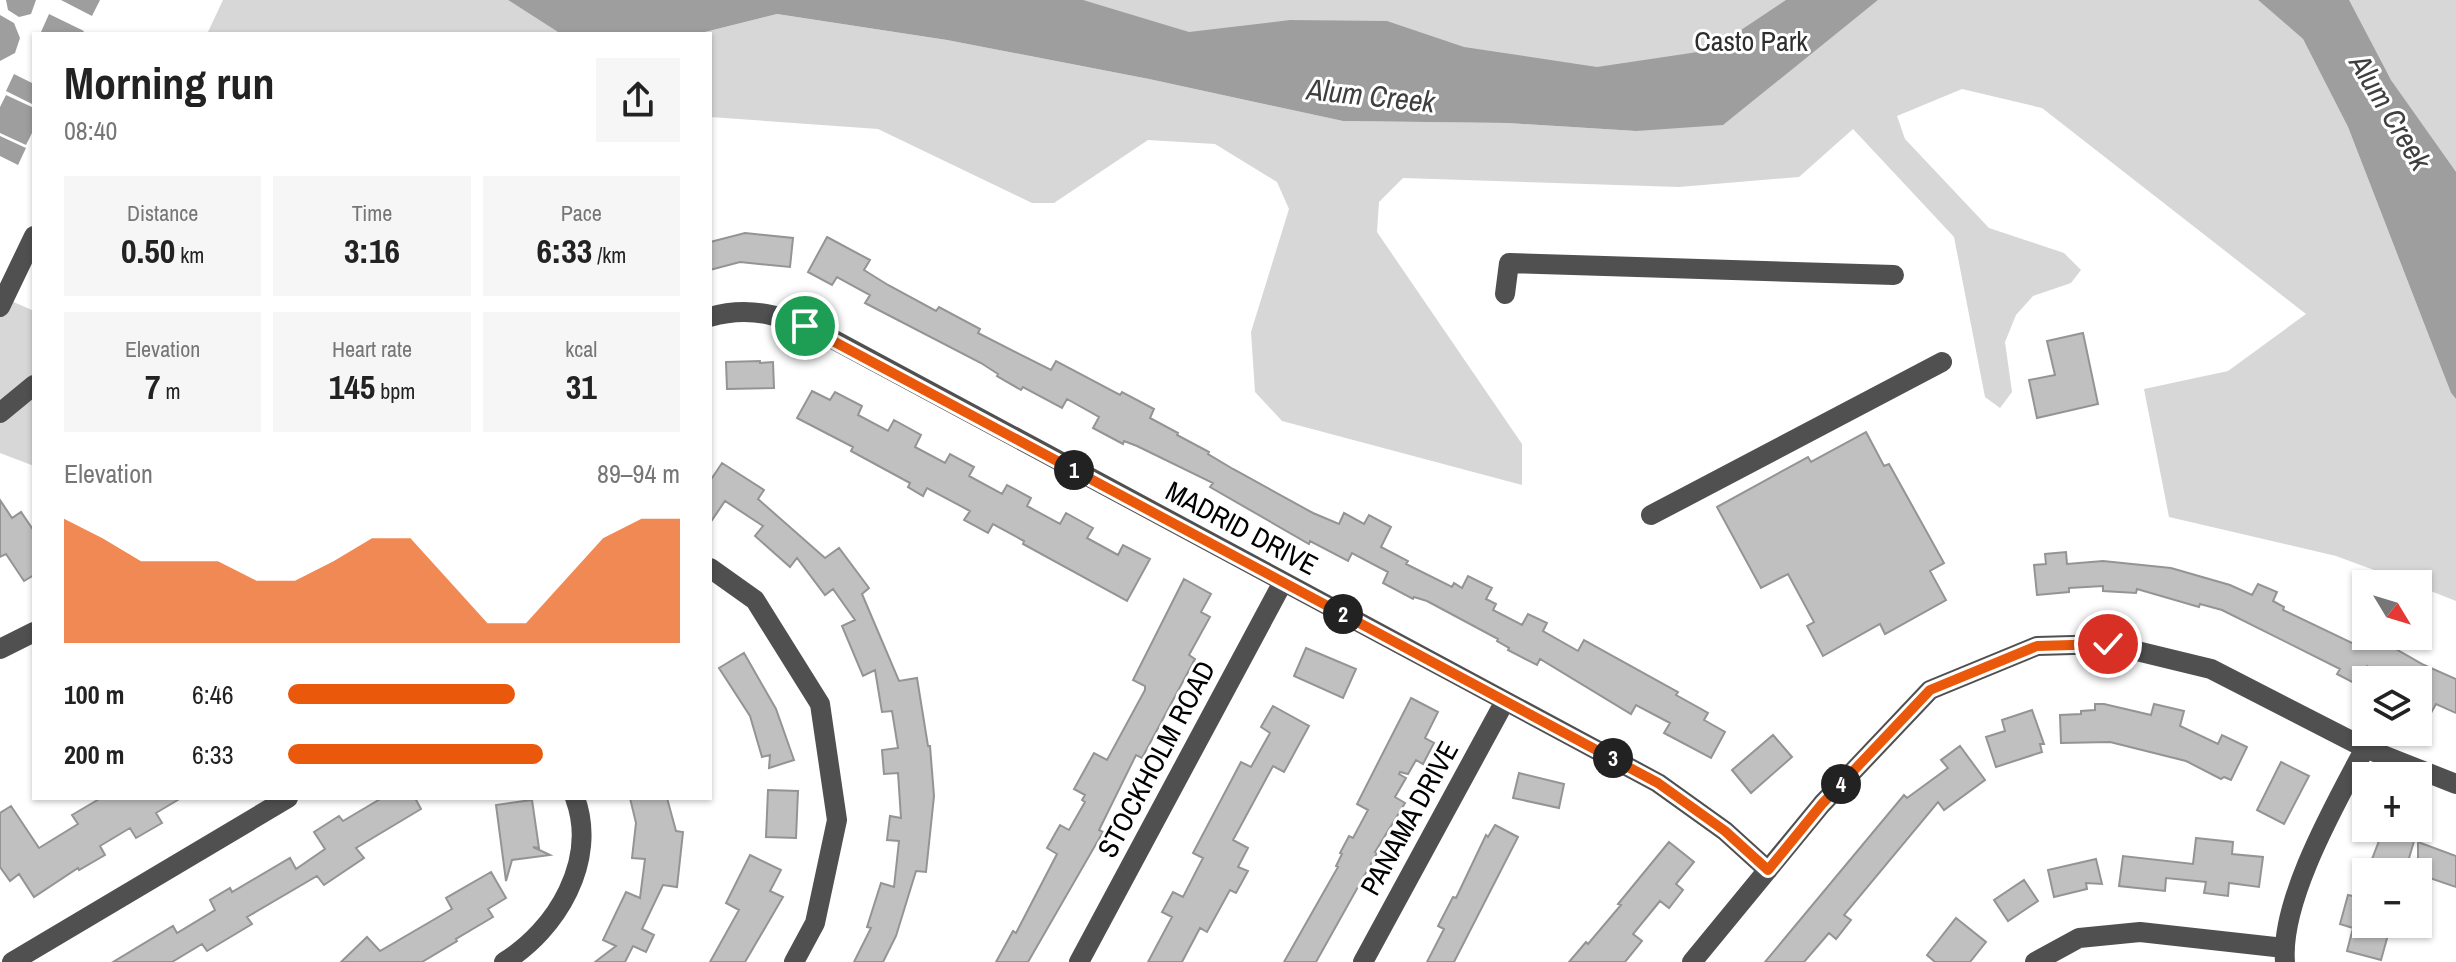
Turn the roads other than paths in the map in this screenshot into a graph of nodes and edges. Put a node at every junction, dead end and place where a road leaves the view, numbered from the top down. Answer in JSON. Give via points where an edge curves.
{"nodes":[{"id":1,"x":32,"y":240,"type":"edge"},
{"id":2,"x":1894,"y":275,"type":"dead end"},
{"id":3,"x":1505,"y":294,"type":"dead end"},
{"id":4,"x":0,"y":307,"type":"edge"},
{"id":5,"x":712,"y":316,"type":"edge"},
{"id":6,"x":1942,"y":362,"type":"dead end"},
{"id":7,"x":32,"y":387,"type":"edge"},
{"id":8,"x":0,"y":413,"type":"edge"},
{"id":9,"x":1651,"y":515,"type":"dead end"},
{"id":10,"x":712,"y":569,"type":"edge"},
{"id":11,"x":1283,"y":582,"type":"junction"},
{"id":12,"x":32,"y":633,"type":"edge"},
{"id":13,"x":0,"y":649,"type":"edge"},
{"id":14,"x":1505,"y":701,"type":"junction"},
{"id":15,"x":2365,"y":748,"type":"junction"},
{"id":16,"x":2456,"y":784,"type":"edge"},
{"id":17,"x":285,"y":800,"type":"edge"},
{"id":18,"x":576,"y":800,"type":"edge"},
{"id":19,"x":1768,"y":870,"type":"junction"},
{"id":20,"x":2284,"y":955,"type":"edge"},
{"id":21,"x":12,"y":962,"type":"edge"},
{"id":22,"x":504,"y":962,"type":"edge"},
{"id":23,"x":794,"y":962,"type":"edge"},
{"id":24,"x":1079,"y":962,"type":"edge"},
{"id":25,"x":1363,"y":962,"type":"edge"},
{"id":26,"x":1692,"y":962,"type":"edge"},
{"id":27,"x":2035,"y":962,"type":"edge"}],
"edges":[{"from":1,"to":4,"type":"street"},
{"from":2,"to":3,"type":"street","via":[[1509,263]]},
{"from":5,"to":11,"type":"street","name":"MADRID DRIVE","via":[[767,313],[805,326]]},
{"from":6,"to":9,"type":"street"},
{"from":7,"to":8,"type":"street"},
{"from":10,"to":23,"type":"street","via":[[755,600],[820,704],[837,820],[815,923]]},
{"from":11,"to":14,"type":"street","name":"MADRID DRIVE"},
{"from":11,"to":24,"type":"street","name":"STOCKHOLM ROAD"},
{"from":12,"to":13,"type":"street"},
{"from":14,"to":19,"type":"street","name":"MADRID DRIVE","via":[[1658,783]]},
{"from":14,"to":25,"type":"street","name":"PANAMA DRIVE"},
{"from":15,"to":16,"type":"street"},
{"from":15,"to":19,"type":"street","via":[[2211,669],[2108,644],[2037,646],[1930,690],[1822,804]]},
{"from":15,"to":20,"type":"street","via":[[2301,879]]},
{"from":17,"to":21,"type":"street"},
{"from":18,"to":22,"type":"street","via":[[579,864],[560,911]]},
{"from":19,"to":26,"type":"street"},
{"from":20,"to":27,"type":"street","via":[[2140,932],[2079,938]]}]}
